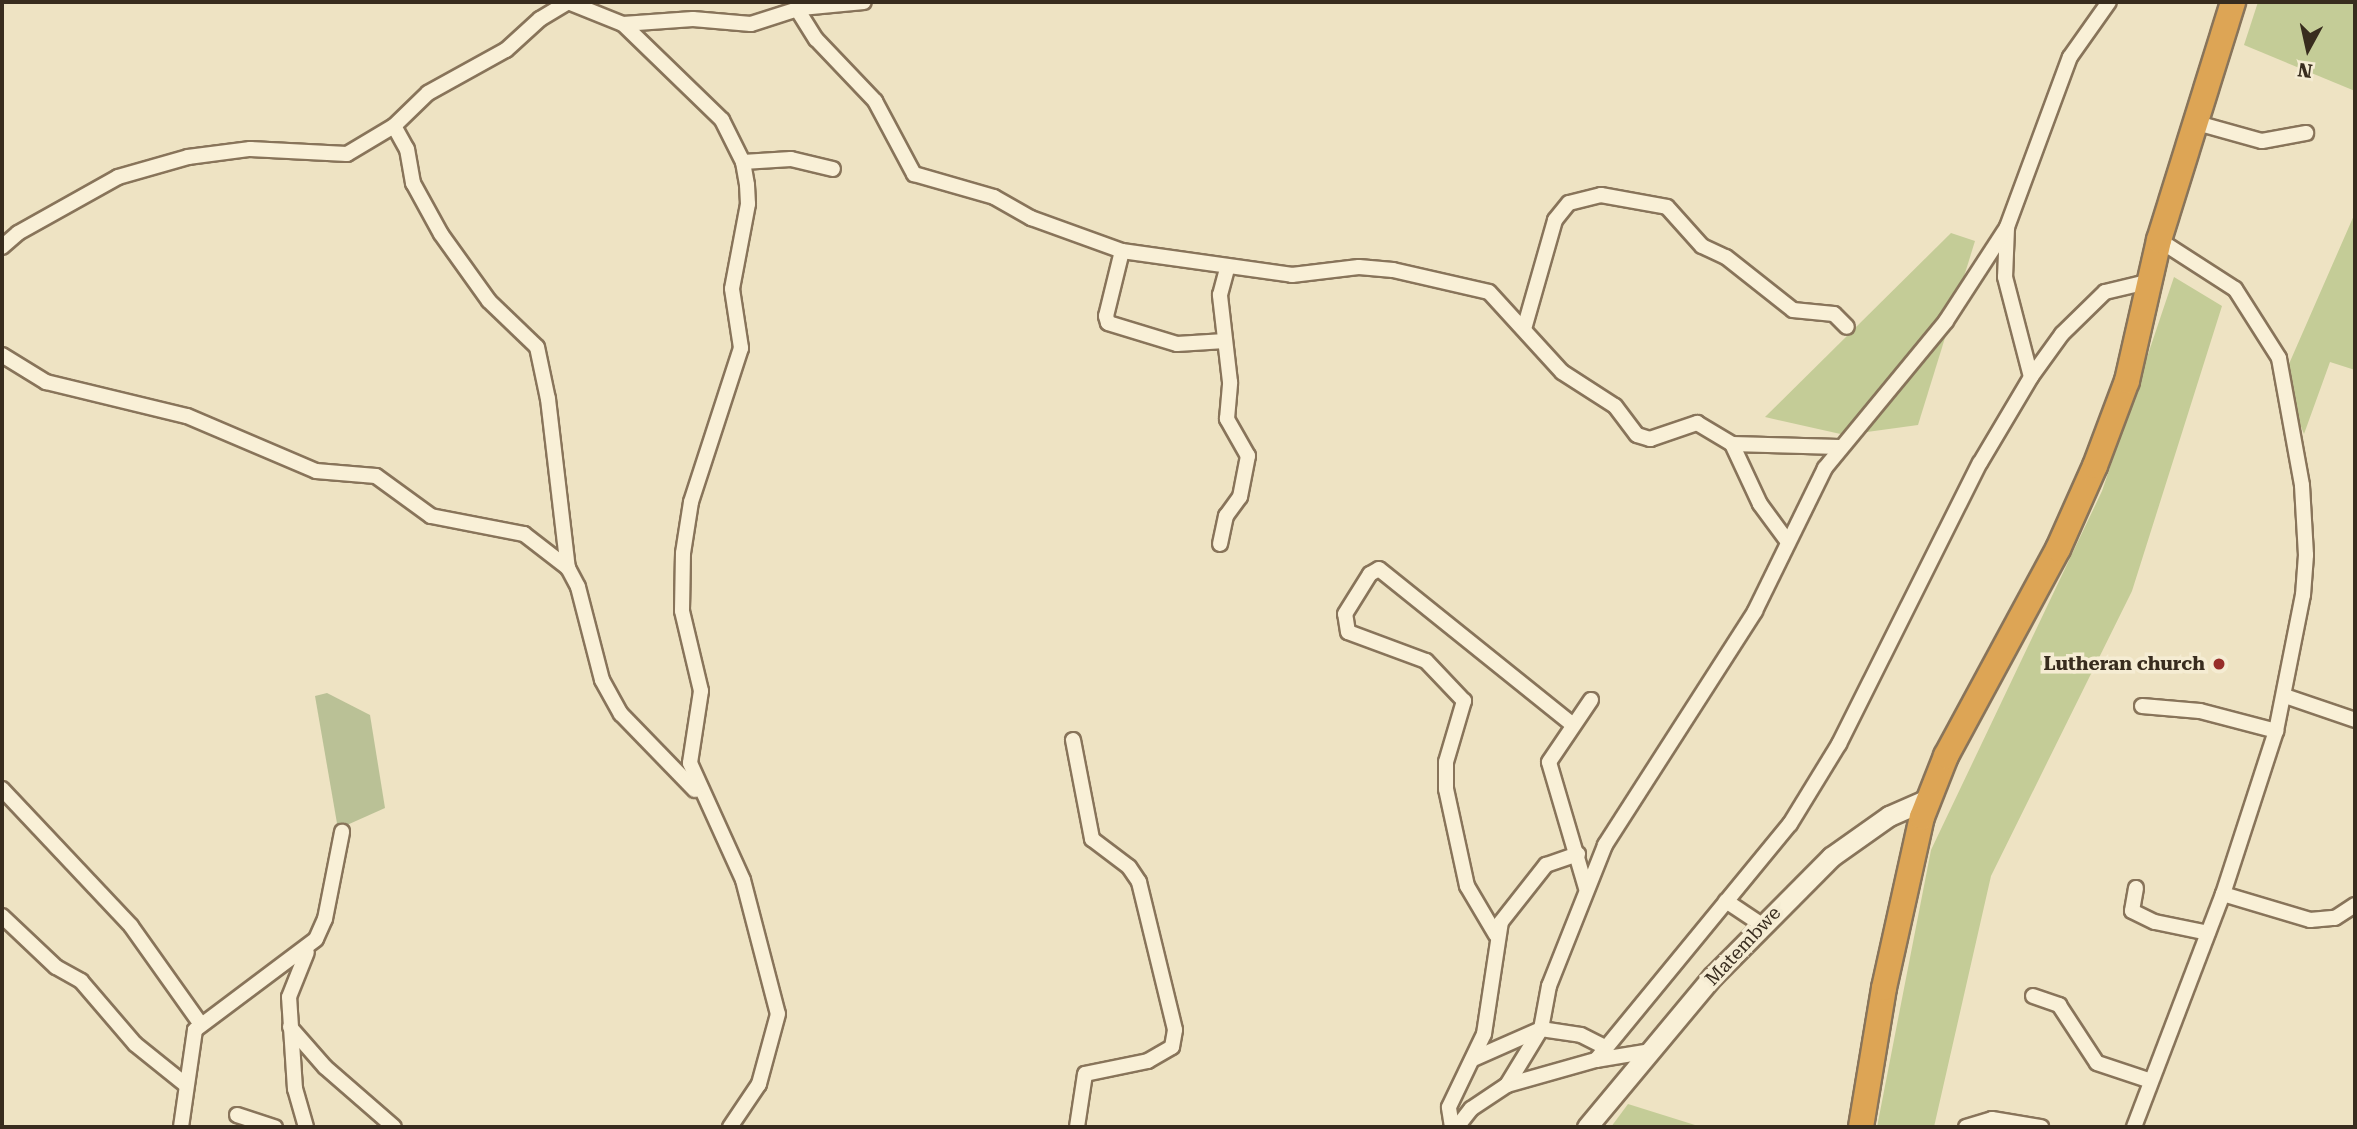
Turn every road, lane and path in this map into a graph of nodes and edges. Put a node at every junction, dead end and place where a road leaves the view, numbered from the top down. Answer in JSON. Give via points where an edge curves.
{"nodes":[{"id":1,"x":568,"y":2,"type":"edge"},
{"id":2,"x":864,"y":2,"type":"edge"},
{"id":3,"x":2109,"y":2,"type":"edge"},
{"id":4,"x":2233,"y":2,"type":"edge"},
{"id":5,"x":797,"y":9,"type":"junction"},
{"id":6,"x":623,"y":24,"type":"junction"},
{"id":7,"x":2197,"y":123,"type":"junction"},
{"id":8,"x":394,"y":126,"type":"junction"},
{"id":9,"x":2305,"y":133,"type":"dead end"},
{"id":10,"x":743,"y":162,"type":"junction"},
{"id":11,"x":833,"y":169,"type":"dead end"},
{"id":12,"x":2007,"y":227,"type":"junction"},
{"id":13,"x":2159,"y":240,"type":"junction"},
{"id":14,"x":2,"y":247,"type":"edge"},
{"id":15,"x":1122,"y":251,"type":"junction"},
{"id":16,"x":1227,"y":269,"type":"junction"},
{"id":17,"x":2151,"y":281,"type":"junction"},
{"id":18,"x":1847,"y":327,"type":"dead end"},
{"id":19,"x":1524,"y":330,"type":"junction"},
{"id":20,"x":1225,"y":341,"type":"junction"},
{"id":21,"x":2,"y":355,"type":"edge"},
{"id":22,"x":2031,"y":377,"type":"junction"},
{"id":23,"x":1732,"y":444,"type":"junction"},
{"id":24,"x":1839,"y":447,"type":"junction"},
{"id":25,"x":1788,"y":542,"type":"junction"},
{"id":26,"x":1220,"y":544,"type":"dead end"},
{"id":27,"x":568,"y":568,"type":"junction"},
{"id":28,"x":2285,"y":696,"type":"junction"},
{"id":29,"x":1591,"y":700,"type":"dead end"},
{"id":30,"x":2142,"y":706,"type":"dead end"},
{"id":31,"x":2355,"y":720,"type":"edge"},
{"id":32,"x":1573,"y":725,"type":"junction"},
{"id":33,"x":2276,"y":731,"type":"junction"},
{"id":34,"x":1073,"y":740,"type":"dead end"},
{"id":35,"x":2,"y":789,"type":"edge"},
{"id":36,"x":1928,"y":799,"type":"junction"},
{"id":37,"x":713,"y":810,"type":"junction"},
{"id":38,"x":342,"y":832,"type":"dead end"},
{"id":39,"x":1578,"y":854,"type":"junction"},
{"id":40,"x":1586,"y":888,"type":"junction"},
{"id":41,"x":2136,"y":888,"type":"dead end"},
{"id":42,"x":2222,"y":894,"type":"junction"},
{"id":43,"x":1726,"y":901,"type":"junction"},
{"id":44,"x":2355,"y":905,"type":"edge"},
{"id":45,"x":2,"y":916,"type":"edge"},
{"id":46,"x":1762,"y":925,"type":"junction"},
{"id":47,"x":2208,"y":933,"type":"junction"},
{"id":48,"x":1496,"y":935,"type":"junction"},
{"id":49,"x":316,"y":939,"type":"junction"},
{"id":50,"x":2033,"y":996,"type":"dead end"},
{"id":51,"x":200,"y":1023,"type":"junction"},
{"id":52,"x":289,"y":1027,"type":"junction"},
{"id":53,"x":1541,"y":1029,"type":"junction"},
{"id":54,"x":1603,"y":1046,"type":"junction"},
{"id":55,"x":1651,"y":1051,"type":"junction"},
{"id":56,"x":1474,"y":1059,"type":"junction"},
{"id":57,"x":1596,"y":1060,"type":"junction"},
{"id":58,"x":2151,"y":1081,"type":"junction"},
{"id":59,"x":186,"y":1085,"type":"junction"},
{"id":60,"x":1507,"y":1085,"type":"junction"},
{"id":61,"x":237,"y":1115,"type":"dead end"},
{"id":62,"x":181,"y":1127,"type":"edge"},
{"id":63,"x":275,"y":1127,"type":"edge"},
{"id":64,"x":306,"y":1127,"type":"edge"},
{"id":65,"x":394,"y":1127,"type":"edge"},
{"id":66,"x":730,"y":1127,"type":"edge"},
{"id":67,"x":1077,"y":1127,"type":"edge"},
{"id":68,"x":1454,"y":1127,"type":"edge"},
{"id":69,"x":1587,"y":1127,"type":"edge"},
{"id":70,"x":1861,"y":1127,"type":"edge"},
{"id":71,"x":1966,"y":1127,"type":"edge"},
{"id":72,"x":2041,"y":1127,"type":"edge"},
{"id":73,"x":2134,"y":1127,"type":"edge"}],
"edges":[{"from":1,"to":6,"type":"street"},
{"from":1,"to":8,"type":"street","via":[[540,19],[506,50],[428,93]]},
{"from":2,"to":5,"type":"street"},
{"from":3,"to":12,"type":"street","via":[[2070,57]]},
{"from":4,"to":7,"type":"highway"},
{"from":5,"to":6,"type":"street","via":[[751,24],[694,19],[673,24]]},
{"from":5,"to":15,"type":"street","via":[[816,39],[875,101],[909,170],[993,197],[1031,218]]},
{"from":6,"to":10,"type":"street","via":[[713,109]]},
{"from":7,"to":9,"type":"street","via":[[2262,141]]},
{"from":7,"to":13,"type":"highway"},
{"from":8,"to":14,"type":"street","via":[[341,156],[242,149],[188,157],[118,177],[18,233]]},
{"from":8,"to":27,"type":"street","via":[[407,149],[413,183],[441,234],[489,301],[537,347],[548,399]]},
{"from":10,"to":11,"type":"street","via":[[791,159]]},
{"from":10,"to":37,"type":"street","via":[[748,204],[732,289],[741,348],[691,502],[682,575],[682,611],[701,691],[690,763]]},
{"from":12,"to":22,"type":"street","via":[[2005,277]]},
{"from":12,"to":24,"type":"street","via":[[1946,321]]},
{"from":13,"to":17,"type":"highway"},
{"from":13,"to":28,"type":"street","via":[[2235,289],[2279,358],[2302,485],[2306,555]]},
{"from":15,"to":16,"type":"street"},
{"from":15,"to":20,"type":"street","via":[[1108,323],[1177,344]]},
{"from":16,"to":19,"type":"street","via":[[1292,275],[1359,267],[1434,276],[1489,292]]},
{"from":16,"to":20,"type":"street","via":[[1220,295]]},
{"from":17,"to":22,"type":"street","via":[[2105,292],[2062,334]]},
{"from":17,"to":36,"type":"highway","via":[[2126,381],[2095,466],[2058,549],[1946,756]]},
{"from":18,"to":19,"type":"street","via":[[1834,314],[1793,310],[1726,257],[1702,246],[1667,207],[1601,195],[1569,203],[1555,220]]},
{"from":19,"to":23,"type":"street","via":[[1562,372],[1615,406],[1637,435],[1650,439],[1697,423]]},
{"from":20,"to":26,"type":"street","via":[[1228,424],[1248,456],[1240,496],[1226,516]]},
{"from":21,"to":27,"type":"street","via":[[46,382],[187,416],[316,471],[376,476],[431,516],[524,534]]},
{"from":22,"to":43,"type":"street","via":[[1996,433],[1839,744],[1790,824]]},
{"from":23,"to":24,"type":"street"},
{"from":23,"to":25,"type":"street","via":[[1760,504]]},
{"from":24,"to":25,"type":"street"},
{"from":25,"to":40,"type":"street","via":[[1755,611],[1630,804]]},
{"from":27,"to":37,"type":"street","via":[[611,697],[638,734]]},
{"from":28,"to":31,"type":"street"},
{"from":28,"to":33,"type":"street"},
{"from":29,"to":32,"type":"street"},
{"from":30,"to":33,"type":"street","via":[[2200,711]]},
{"from":32,"to":39,"type":"street","via":[[1551,754],[1549,772]]},
{"from":32,"to":48,"type":"street","via":[[1380,569],[1370,574],[1345,614],[1348,632],[1426,661],[1464,701],[1446,762],[1446,789],[1467,886]]},
{"from":33,"to":42,"type":"street"},
{"from":34,"to":67,"type":"street","via":[[1092,839],[1129,867],[1139,882],[1175,1030],[1172,1047],[1148,1061],[1085,1074]]},
{"from":35,"to":51,"type":"street","via":[[131,926]]},
{"from":36,"to":46,"type":"main road","name":"Matembwe","via":[[1851,840]]},
{"from":36,"to":70,"type":"highway","via":[[1884,988]]},
{"from":37,"to":66,"type":"street","via":[[743,880],[778,1014],[775,1040],[759,1084]]},
{"from":38,"to":49,"type":"street","via":[[325,919]]},
{"from":39,"to":40,"type":"street"},
{"from":39,"to":48,"type":"street","via":[[1546,864],[1510,906]]},
{"from":40,"to":53,"type":"street","via":[[1549,986]]},
{"from":41,"to":47,"type":"street","via":[[2132,911],[2155,922]]},
{"from":42,"to":44,"type":"street","via":[[2309,920],[2335,918]]},
{"from":42,"to":47,"type":"street"},
{"from":43,"to":46,"type":"street"},
{"from":43,"to":54,"type":"street"},
{"from":45,"to":59,"type":"street","via":[[56,967],[89,988],[135,1044]]},
{"from":46,"to":55,"type":"main road","name":"Matembwe"},
{"from":47,"to":58,"type":"street"},
{"from":48,"to":56,"type":"street","via":[[1490,1005]]},
{"from":49,"to":51,"type":"street"},
{"from":49,"to":52,"type":"street","via":[[293,980]]},
{"from":50,"to":58,"type":"street","via":[[2059,1005],[2097,1063]]},
{"from":51,"to":59,"type":"street","via":[[192,1039]]},
{"from":52,"to":64,"type":"street","via":[[295,1089]]},
{"from":52,"to":65,"type":"street","via":[[325,1067]]},
{"from":53,"to":54,"type":"street","via":[[1581,1035]]},
{"from":53,"to":56,"type":"street"},
{"from":53,"to":60,"type":"street"},
{"from":54,"to":57,"type":"street"},
{"from":55,"to":57,"type":"street"},
{"from":55,"to":69,"type":"main road","name":"Matembwe"},
{"from":56,"to":68,"type":"street","via":[[1450,1107]]},
{"from":57,"to":60,"type":"street"},
{"from":58,"to":73,"type":"street"},
{"from":59,"to":62,"type":"street"},
{"from":60,"to":68,"type":"street","via":[[1471,1109]]},
{"from":61,"to":63,"type":"street"},
{"from":71,"to":72,"type":"street","via":[[1992,1119]]}]}
